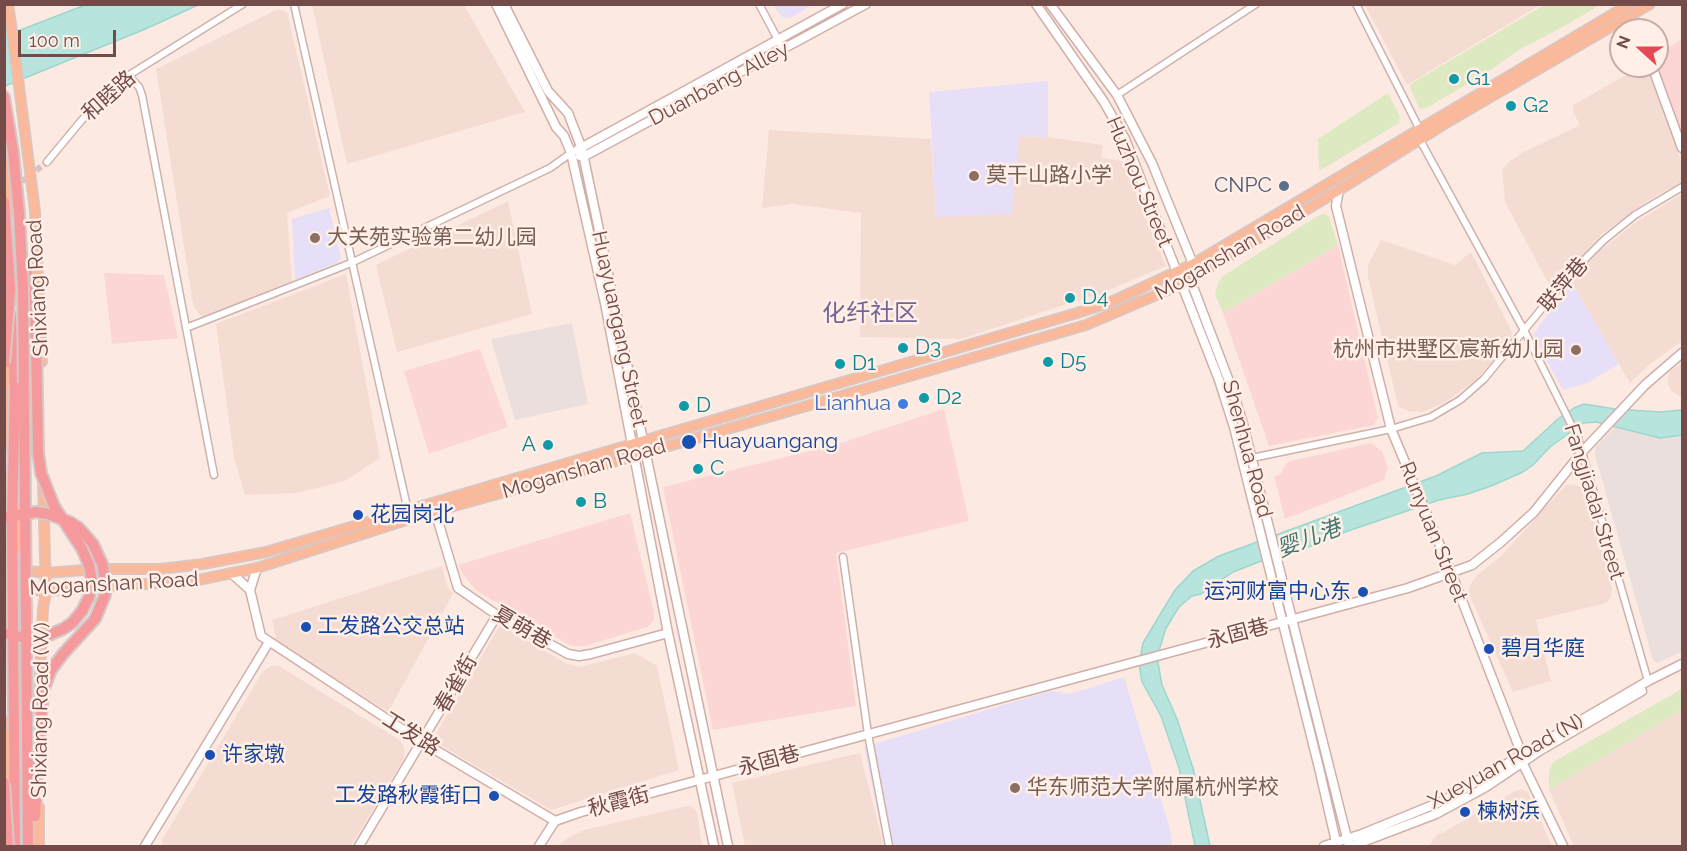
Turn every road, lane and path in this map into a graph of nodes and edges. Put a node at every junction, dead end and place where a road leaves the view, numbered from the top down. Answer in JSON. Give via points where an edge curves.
{"nodes":[{"id":1,"x":8,"y":4,"type":"edge"},
{"id":2,"x":243,"y":4,"type":"edge"},
{"id":3,"x":294,"y":4,"type":"edge"},
{"id":4,"x":496,"y":4,"type":"edge"},
{"id":5,"x":504,"y":4,"type":"edge"},
{"id":6,"x":759,"y":4,"type":"edge"},
{"id":7,"x":843,"y":4,"type":"edge"},
{"id":8,"x":866,"y":4,"type":"edge"},
{"id":9,"x":1036,"y":4,"type":"edge"},
{"id":10,"x":1050,"y":4,"type":"edge"},
{"id":11,"x":1256,"y":4,"type":"edge"},
{"id":12,"x":1356,"y":4,"type":"edge"},
{"id":13,"x":1630,"y":4,"type":"edge"},
{"id":14,"x":1650,"y":4,"type":"edge"},
{"id":15,"x":778,"y":40,"type":"junction"},
{"id":16,"x":783,"y":49,"type":"junction"},
{"id":17,"x":129,"y":76,"type":"junction"},
{"id":18,"x":1657,"y":78,"type":"edge"},
{"id":19,"x":545,"y":94,"type":"junction"},
{"id":20,"x":1118,"y":95,"type":"junction"},
{"id":21,"x":4,"y":97,"type":"edge"},
{"id":22,"x":4,"y":110,"type":"edge"},
{"id":23,"x":1420,"y":135,"type":"junction"},
{"id":24,"x":581,"y":147,"type":"junction"},
{"id":25,"x":1683,"y":148,"type":"edge"},
{"id":26,"x":571,"y":153,"type":"junction"},
{"id":27,"x":583,"y":157,"type":"junction"},
{"id":28,"x":4,"y":162,"type":"edge"},
{"id":29,"x":47,"y":162,"type":"tunnel mouth"},
{"id":30,"x":1683,"y":187,"type":"edge"},
{"id":31,"x":1339,"y":190,"type":"junction"},
{"id":32,"x":1322,"y":200,"type":"junction"},
{"id":33,"x":4,"y":202,"type":"edge"},
{"id":34,"x":1336,"y":206,"type":"junction"},
{"id":35,"x":19,"y":213,"type":"junction"},
{"id":36,"x":351,"y":263,"type":"junction"},
{"id":37,"x":1193,"y":264,"type":"junction"},
{"id":38,"x":1177,"y":272,"type":"junction"},
{"id":39,"x":4,"y":278,"type":"edge"},
{"id":40,"x":1186,"y":282,"type":"junction"},
{"id":41,"x":8,"y":295,"type":"edge"},
{"id":42,"x":186,"y":328,"type":"junction"},
{"id":43,"x":1525,"y":332,"type":"junction"},
{"id":44,"x":1683,"y":352,"type":"edge"},
{"id":45,"x":4,"y":363,"type":"edge"},
{"id":46,"x":20,"y":386,"type":"junction"},
{"id":47,"x":1390,"y":429,"type":"junction"},
{"id":48,"x":642,"y":441,"type":"junction"},
{"id":49,"x":632,"y":443,"type":"junction"},
{"id":50,"x":4,"y":447,"type":"edge"},
{"id":51,"x":1582,"y":452,"type":"junction"},
{"id":52,"x":640,"y":453,"type":"junction"},
{"id":53,"x":1252,"y":458,"type":"junction"},
{"id":54,"x":214,"y":475,"type":"dead end"},
{"id":55,"x":408,"y":511,"type":"junction"},
{"id":56,"x":435,"y":511,"type":"junction"},
{"id":57,"x":4,"y":518,"type":"edge"},
{"id":58,"x":843,"y":557,"type":"dead end"},
{"id":59,"x":4,"y":568,"type":"edge"},
{"id":60,"x":257,"y":568,"type":"junction"},
{"id":61,"x":1451,"y":572,"type":"junction"},
{"id":62,"x":46,"y":573,"type":"junction"},
{"id":63,"x":231,"y":573,"type":"junction"},
{"id":64,"x":4,"y":588,"type":"edge"},
{"id":65,"x":250,"y":590,"type":"junction"},
{"id":66,"x":46,"y":591,"type":"junction"},
{"id":67,"x":497,"y":615,"type":"junction"},
{"id":68,"x":1292,"y":618,"type":"junction"},
{"id":69,"x":1282,"y":622,"type":"junction"},
{"id":70,"x":4,"y":633,"type":"edge"},
{"id":71,"x":668,"y":633,"type":"junction"},
{"id":72,"x":269,"y":642,"type":"junction"},
{"id":73,"x":1683,"y":664,"type":"edge"},
{"id":74,"x":1683,"y":670,"type":"edge"},
{"id":75,"x":1648,"y":681,"type":"junction"},
{"id":76,"x":4,"y":721,"type":"edge"},
{"id":77,"x":22,"y":729,"type":"junction"},
{"id":78,"x":868,"y":734,"type":"junction"},
{"id":79,"x":422,"y":742,"type":"junction"},
{"id":80,"x":1523,"y":759,"type":"junction"},
{"id":81,"x":712,"y":776,"type":"junction"},
{"id":82,"x":699,"y":780,"type":"junction"},
{"id":83,"x":4,"y":783,"type":"edge"},
{"id":84,"x":555,"y":821,"type":"junction"},
{"id":85,"x":1336,"y":844,"type":"edge"},
{"id":86,"x":1349,"y":844,"type":"edge"},
{"id":87,"x":8,"y":846,"type":"edge"},
{"id":88,"x":17,"y":846,"type":"edge"},
{"id":89,"x":29,"y":846,"type":"edge"},
{"id":90,"x":39,"y":846,"type":"edge"},
{"id":91,"x":145,"y":846,"type":"edge"},
{"id":92,"x":359,"y":846,"type":"edge"},
{"id":93,"x":539,"y":846,"type":"edge"},
{"id":94,"x":714,"y":846,"type":"edge"},
{"id":95,"x":728,"y":846,"type":"edge"},
{"id":96,"x":889,"y":846,"type":"edge"},
{"id":97,"x":1324,"y":846,"type":"edge"},
{"id":98,"x":1563,"y":846,"type":"edge"}],
"edges":[{"from":1,"to":62,"type":"main road","name":"Shixiang Road","bridge":true,"via":[[35,211]]},
{"from":2,"to":17,"type":"street","name":"和睦路"},
{"from":3,"to":36,"type":"street"},
{"from":4,"to":19,"type":"street","name":"Huayuangang Street"},
{"from":5,"to":19,"type":"street","name":"Huayuangang Street"},
{"from":6,"to":15,"type":"street"},
{"from":7,"to":15,"type":"street","name":"Duanbang Alley"},
{"from":8,"to":16,"type":"street","name":"Duanbang Alley"},
{"from":9,"to":38,"type":"street","name":"Huzhou Street","via":[[1125,139]]},
{"from":10,"to":20,"type":"street","name":"Huzhou Street"},
{"from":11,"to":20,"type":"street"},
{"from":12,"to":23,"type":"street","name":"Fangjiadai Street"},
{"from":13,"to":23,"type":"main road","name":"Moganshan Road"},
{"from":14,"to":23,"type":"main road","name":"Moganshan Road"},
{"from":15,"to":16,"type":"street"},
{"from":15,"to":24,"type":"street","name":"Duanbang Alley"},
{"from":16,"to":27,"type":"street","name":"Duanbang Alley"},
{"from":17,"to":29,"type":"street","name":"和睦路","via":[[118,82]]},
{"from":17,"to":42,"type":"street","via":[[142,95]]},
{"from":18,"to":25,"type":"street"},
{"from":19,"to":24,"type":"street","name":"Huayuangang Street","via":[[568,113]]},
{"from":19,"to":26,"type":"street","name":"Huayuangang Street","via":[[556,127]]},
{"from":20,"to":37,"type":"street","name":"Huzhou Street","via":[[1152,163]]},
{"from":21,"to":35,"type":"highway","bridge":true},
{"from":22,"to":46,"type":"main road","via":[[19,249]]},
{"from":23,"to":31,"type":"main road","name":"Moganshan Road"},
{"from":23,"to":37,"type":"main road","name":"Moganshan Road"},
{"from":23,"to":43,"type":"street","name":"Fangjiadai Street"},
{"from":24,"to":26,"type":"street","name":"Duanbang Alley"},
{"from":24,"to":27,"type":"street","name":"Huayuangang Street"},
{"from":26,"to":27,"type":"street"},
{"from":26,"to":36,"type":"street","name":"Duanbang Alley","via":[[550,168]]},
{"from":26,"to":49,"type":"street","name":"Huayuangang Street","via":[[606,303]]},
{"from":27,"to":48,"type":"street","name":"Huayuangang Street"},
{"from":28,"to":46,"type":"main road"},
{"from":30,"to":43,"type":"street","name":"联萍巷","via":[[1635,215],[1604,240],[1571,273]]},
{"from":31,"to":32,"type":"main road","name":"Moganshan Road"},
{"from":31,"to":34,"type":"street","name":"Runyuan Street"},
{"from":32,"to":34,"type":"street"},
{"from":32,"to":40,"type":"main road","name":"Moganshan Road"},
{"from":33,"to":41,"type":"highway"},
{"from":34,"to":47,"type":"street","name":"Runyuan Street"},
{"from":35,"to":70,"type":"highway","bridge":true,"via":[[36,340],[41,473],[54,506],[82,549],[92,581],[82,611],[63,629],[30,639]]},
{"from":35,"to":89,"type":"highway","bridge":true},
{"from":36,"to":42,"type":"street","name":"Duanbang Alley"},
{"from":36,"to":55,"type":"street"},
{"from":37,"to":38,"type":"main road","name":"Moganshan Road"},
{"from":37,"to":40,"type":"street"},
{"from":38,"to":40,"type":"street","name":"Shenhua Road"},
{"from":38,"to":48,"type":"main road","name":"Moganshan Road","via":[[1077,313]]},
{"from":39,"to":41,"type":"main road","name":"Shixiang Road"},
{"from":40,"to":52,"type":"main road","name":"Moganshan Road","via":[[1086,325]]},
{"from":40,"to":53,"type":"street","name":"Shenhua Road","via":[[1232,389]]},
{"from":40,"to":69,"type":"street","name":"Shenhua Road","via":[[1228,408]]},
{"from":41,"to":45,"type":"highway","bridge":true},
{"from":41,"to":50,"type":"main road","name":"Shixiang Road"},
{"from":41,"to":88,"type":"highway","bridge":true,"via":[[15,387],[12,521]]},
{"from":42,"to":54,"type":"street"},
{"from":43,"to":47,"type":"street","name":"联萍巷","via":[[1460,400],[1431,417]]},
{"from":43,"to":51,"type":"street","name":"Fangjiadai Street"},
{"from":44,"to":51,"type":"street","name":"永固巷","via":[[1645,385]]},
{"from":46,"to":77,"type":"main road","bridge":true},
{"from":47,"to":53,"type":"street","name":"联萍巷"},
{"from":47,"to":61,"type":"street","name":"Runyuan Street"},
{"from":48,"to":49,"type":"main road","name":"Moganshan Road"},
{"from":48,"to":52,"type":"street","name":"Huayuangang Street"},
{"from":49,"to":52,"type":"street","name":"Huayuangang Street"},
{"from":49,"to":55,"type":"main road","name":"Moganshan Road"},
{"from":51,"to":61,"type":"street","name":"永固巷","via":[[1534,512],[1502,542],[1472,565]]},
{"from":51,"to":75,"type":"street","name":"Fangjiadai Street"},
{"from":52,"to":56,"type":"main road","name":"Moganshan Road"},
{"from":52,"to":71,"type":"street","name":"Huayuangang Street"},
{"from":52,"to":81,"type":"street","name":"Huayuangang Street"},
{"from":53,"to":68,"type":"street","name":"Shenhua Road"},
{"from":55,"to":62,"type":"main road","name":"Moganshan Road","via":[[266,552],[213,562],[160,569]]},
{"from":56,"to":60,"type":"main road","name":"Moganshan Road"},
{"from":56,"to":67,"type":"street","name":"夏萌巷","via":[[458,588]]},
{"from":57,"to":89,"type":"highway","bridge":true,"via":[[36,512],[70,522],[100,555],[105,582],[105,595],[95,620],[51,670],[43,691]]},
{"from":58,"to":78,"type":"street"},
{"from":59,"to":62,"type":"main road","name":"Moganshan Road"},
{"from":60,"to":63,"type":"main road","name":"Moganshan Road"},
{"from":60,"to":65,"type":"street"},
{"from":61,"to":68,"type":"street","name":"永固巷","via":[[1408,588]]},
{"from":61,"to":80,"type":"street","name":"Runyuan Street"},
{"from":62,"to":66,"type":"main road","name":"Shixiang Road (W)"},
{"from":63,"to":65,"type":"street"},
{"from":63,"to":66,"type":"main road","name":"Moganshan Road","via":[[198,580]]},
{"from":64,"to":66,"type":"main road","name":"Moganshan Road"},
{"from":65,"to":72,"type":"street","via":[[261,636]]},
{"from":66,"to":90,"type":"main road","name":"Shixiang Road (W)","via":[[38,721]]},
{"from":67,"to":71,"type":"street","name":"夏萌巷","via":[[568,654],[579,656]]},
{"from":67,"to":79,"type":"street","name":"春雀街"},
{"from":68,"to":69,"type":"street","name":"永固巷"},
{"from":68,"to":86,"type":"street","name":"Shenhua Road"},
{"from":69,"to":78,"type":"street","name":"永固巷"},
{"from":69,"to":85,"type":"street","name":"Shenhua Road"},
{"from":71,"to":82,"type":"street","name":"Huayuangang Street"},
{"from":72,"to":79,"type":"street","name":"工发路"},
{"from":72,"to":91,"type":"street"},
{"from":73,"to":75,"type":"street","name":"Xueyuan Road (N)"},
{"from":74,"to":80,"type":"street","name":"Xueyuan Road (N)"},
{"from":75,"to":80,"type":"street","name":"Xueyuan Road (N)"},
{"from":76,"to":87,"type":"main road","name":"Shixiang Road (W)"},
{"from":77,"to":88,"type":"main road"},
{"from":77,"to":89,"type":"main road"},
{"from":78,"to":81,"type":"street","name":"永固巷"},
{"from":78,"to":96,"type":"street"},
{"from":79,"to":84,"type":"street","name":"工发路"},
{"from":79,"to":92,"type":"street","name":"春雀街"},
{"from":80,"to":86,"type":"street","name":"Xueyuan Road (N)","via":[[1486,787],[1436,814]]},
{"from":80,"to":98,"type":"street","name":"Runyuan Street"},
{"from":81,"to":82,"type":"street","name":"秋霞街"},
{"from":81,"to":95,"type":"street","name":"Huayuangang Street"},
{"from":82,"to":84,"type":"street","name":"秋霞街"},
{"from":82,"to":94,"type":"street","name":"Huayuangang Street"},
{"from":83,"to":87,"type":"highway","bridge":true},
{"from":84,"to":93,"type":"street"},
{"from":85,"to":86,"type":"street","name":"Xueyuan Road (N)"},
{"from":85,"to":97,"type":"street","name":"Xueyuan Road (N)"}]}
